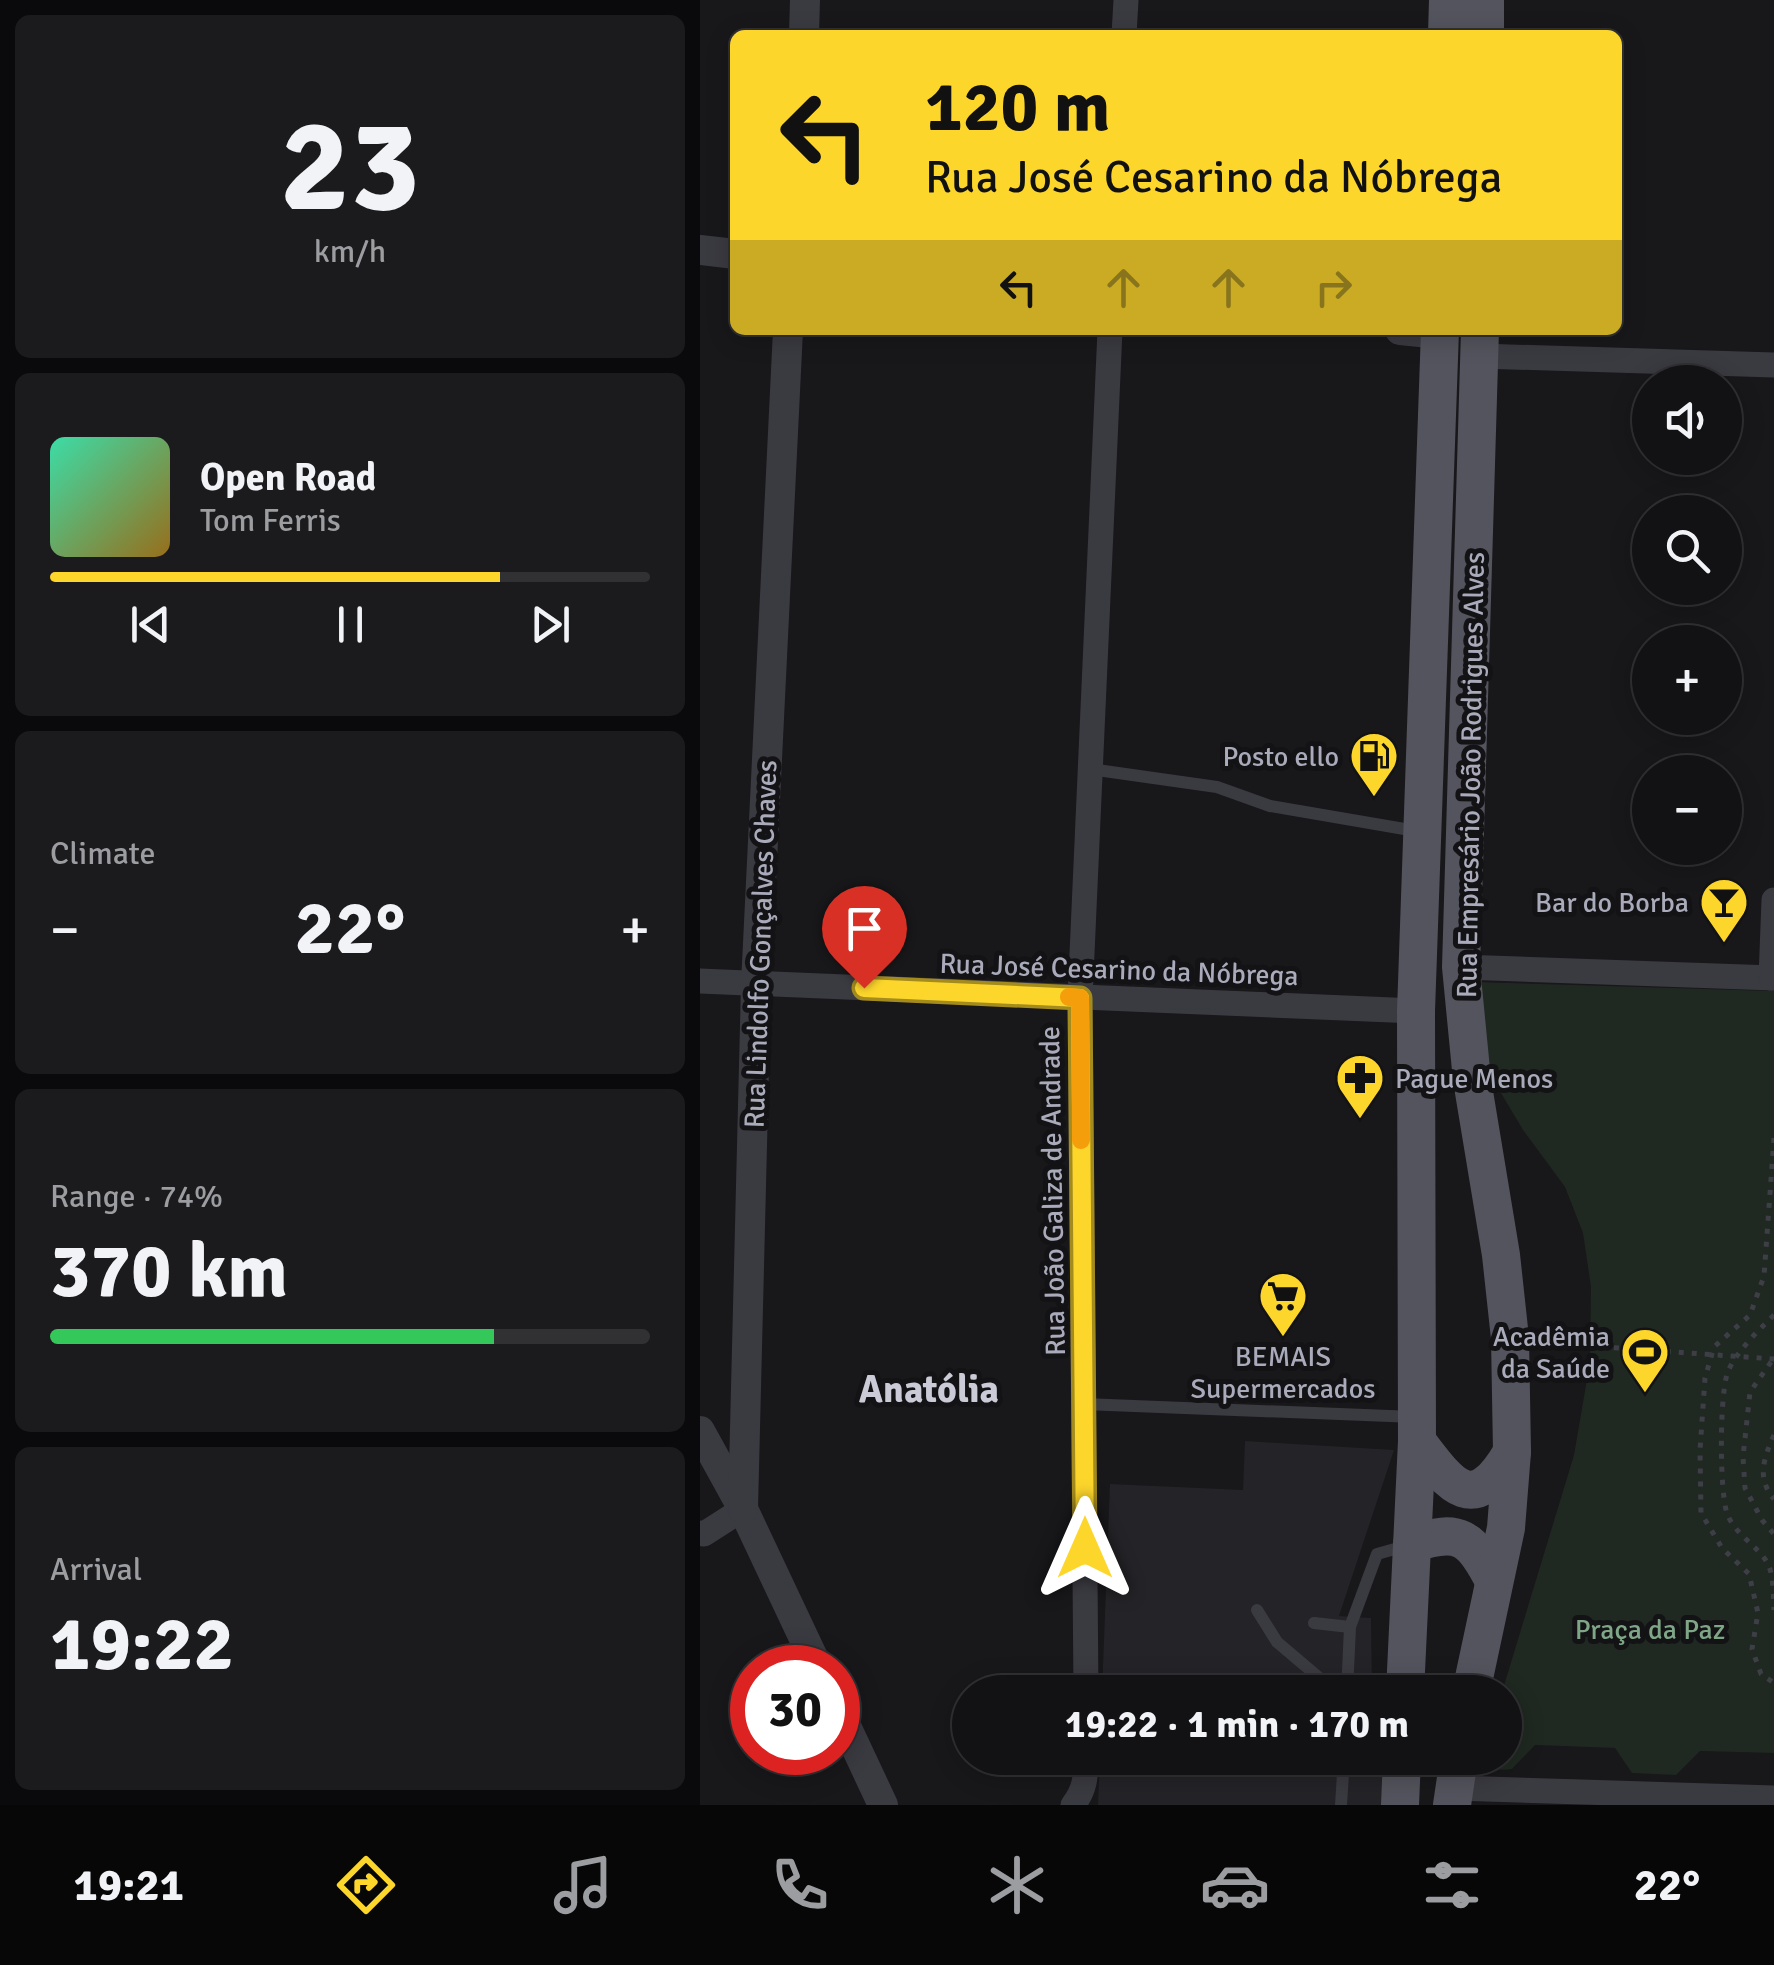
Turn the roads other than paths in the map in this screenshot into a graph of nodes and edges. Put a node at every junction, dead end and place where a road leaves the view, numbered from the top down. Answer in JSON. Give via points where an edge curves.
{"nodes":[{"id":1,"x":805,"y":0,"type":"edge"},
{"id":2,"x":1126,"y":0,"type":"edge"},
{"id":3,"x":1448,"y":0,"type":"edge"},
{"id":4,"x":1486,"y":0,"type":"edge"},
{"id":5,"x":804,"y":30,"type":"edge"},
{"id":6,"x":1124,"y":30,"type":"edge"},
{"id":7,"x":1447,"y":30,"type":"edge"},
{"id":8,"x":1485,"y":30,"type":"edge"},
{"id":9,"x":700,"y":250,"type":"edge"},
{"id":10,"x":730,"y":253,"type":"edge"},
{"id":11,"x":788,"y":335,"type":"edge"},
{"id":12,"x":1110,"y":335,"type":"edge"},
{"id":13,"x":1440,"y":335,"type":"edge"},
{"id":14,"x":1480,"y":343,"type":"edge"},
{"id":15,"x":1774,"y":365,"type":"edge"},
{"id":16,"x":1090,"y":769,"type":"junction"},
{"id":17,"x":1422,"y":832,"type":"junction"},
{"id":18,"x":1774,"y":900,"type":"edge"},
{"id":19,"x":1461,"y":968,"type":"junction"},
{"id":20,"x":1772,"y":978,"type":"edge"},
{"id":21,"x":700,"y":981,"type":"edge"},
{"id":22,"x":756,"y":984,"type":"junction"},
{"id":23,"x":1080,"y":998,"type":"junction"},
{"id":24,"x":1416,"y":1011,"type":"junction"},
{"id":25,"x":1084,"y":1404,"type":"junction"},
{"id":26,"x":1418,"y":1429,"type":"junction"},
{"id":27,"x":700,"y":1432,"type":"edge"},
{"id":28,"x":1512,"y":1452,"type":"junction"},
{"id":29,"x":742,"y":1509,"type":"junction"},
{"id":30,"x":700,"y":1533,"type":"edge"},
{"id":31,"x":1412,"y":1544,"type":"junction"},
{"id":32,"x":1494,"y":1581,"type":"junction"},
{"id":33,"x":1257,"y":1610,"type":"dead end"},
{"id":34,"x":1314,"y":1623,"type":"dead end"},
{"id":35,"x":1350,"y":1628,"type":"junction"},
{"id":36,"x":807,"y":1645,"type":"edge"},
{"id":37,"x":1086,"y":1675,"type":"edge"},
{"id":38,"x":1316,"y":1675,"type":"edge"},
{"id":39,"x":1348,"y":1675,"type":"edge"},
{"id":40,"x":1406,"y":1675,"type":"edge"},
{"id":41,"x":1475,"y":1675,"type":"edge"},
{"id":42,"x":860,"y":1756,"type":"edge"},
{"id":43,"x":1086,"y":1775,"type":"edge"},
{"id":44,"x":1343,"y":1775,"type":"edge"},
{"id":45,"x":1401,"y":1775,"type":"edge"},
{"id":46,"x":1465,"y":1789,"type":"edge"},
{"id":47,"x":1554,"y":1798,"type":"edge"},
{"id":48,"x":1768,"y":1800,"type":"edge"},
{"id":49,"x":1715,"y":1801,"type":"edge"},
{"id":50,"x":883,"y":1805,"type":"edge"},
{"id":51,"x":1073,"y":1805,"type":"edge"},
{"id":52,"x":1342,"y":1805,"type":"edge"},
{"id":53,"x":1400,"y":1805,"type":"edge"}],
"edges":[{"from":1,"to":5,"type":"street"},
{"from":2,"to":6,"type":"street"},
{"from":3,"to":7,"type":"main road"},
{"from":4,"to":8,"type":"main road"},
{"from":9,"to":10,"type":"street"},
{"from":11,"to":22,"type":"street","name":"Rua Lindolfo Gonçalves Chaves"},
{"from":12,"to":16,"type":"street","name":"Rua João Galiza de Andrade"},
{"from":13,"to":17,"type":"main road","name":"Rua Empresário João Rodrigues Alves"},
{"from":14,"to":15,"type":"street"},
{"from":14,"to":19,"type":"main road","name":"Rua Empresário João Rodrigues Alves"},
{"from":16,"to":17,"type":"lane","via":[[1217,787],[1270,806]]},
{"from":16,"to":23,"type":"street","name":"Rua João Galiza de Andrade"},
{"from":17,"to":24,"type":"main road","name":"Rua Empresário João Rodrigues Alves"},
{"from":18,"to":20,"type":"street"},
{"from":19,"to":20,"type":"street"},
{"from":19,"to":28,"type":"main road","name":"Rua Empresário João Rodrigues Alves","via":[[1510,1338]]},
{"from":21,"to":22,"type":"street","name":"Rua José Cesarino da Nóbrega"},
{"from":22,"to":23,"type":"street","name":"Rua José Cesarino da Nóbrega"},
{"from":22,"to":29,"type":"street","name":"Rua Lindolfo Gonçalves Chaves"},
{"from":23,"to":24,"type":"street","name":"Rua José Cesarino da Nóbrega"},
{"from":23,"to":25,"type":"street","name":"Rua João Galiza de Andrade"},
{"from":24,"to":26,"type":"main road","name":"Rua Empresário João Rodrigues Alves"},
{"from":25,"to":26,"type":"lane"},
{"from":25,"to":37,"type":"street","name":"Rua João Galiza de Andrade"},
{"from":26,"to":28,"type":"main road","via":[[1451,1483],[1472,1489],[1495,1480]]},
{"from":26,"to":31,"type":"main road","name":"Rua Empresário João Rodrigues Alves"},
{"from":27,"to":29,"type":"street"},
{"from":28,"to":32,"type":"main road","name":"Rua Empresário João Rodrigues Alves"},
{"from":29,"to":30,"type":"street"},
{"from":29,"to":36,"type":"street"},
{"from":31,"to":32,"type":"main road","via":[[1454,1536],[1479,1551]]},
{"from":31,"to":35,"type":"lane","via":[[1377,1554]]},
{"from":31,"to":40,"type":"main road","name":"Rua Empresário João Rodrigues Alves"},
{"from":32,"to":41,"type":"main road","name":"Rua Empresário João Rodrigues Alves"},
{"from":33,"to":38,"type":"lane","via":[[1277,1642]]},
{"from":34,"to":35,"type":"lane"},
{"from":35,"to":39,"type":"lane"},
{"from":42,"to":50,"type":"street"},
{"from":43,"to":51,"type":"street"},
{"from":44,"to":52,"type":"lane"},
{"from":45,"to":53,"type":"main road"},
{"from":46,"to":47,"type":"street"},
{"from":47,"to":49,"type":"street"},
{"from":48,"to":49,"type":"street"}]}
